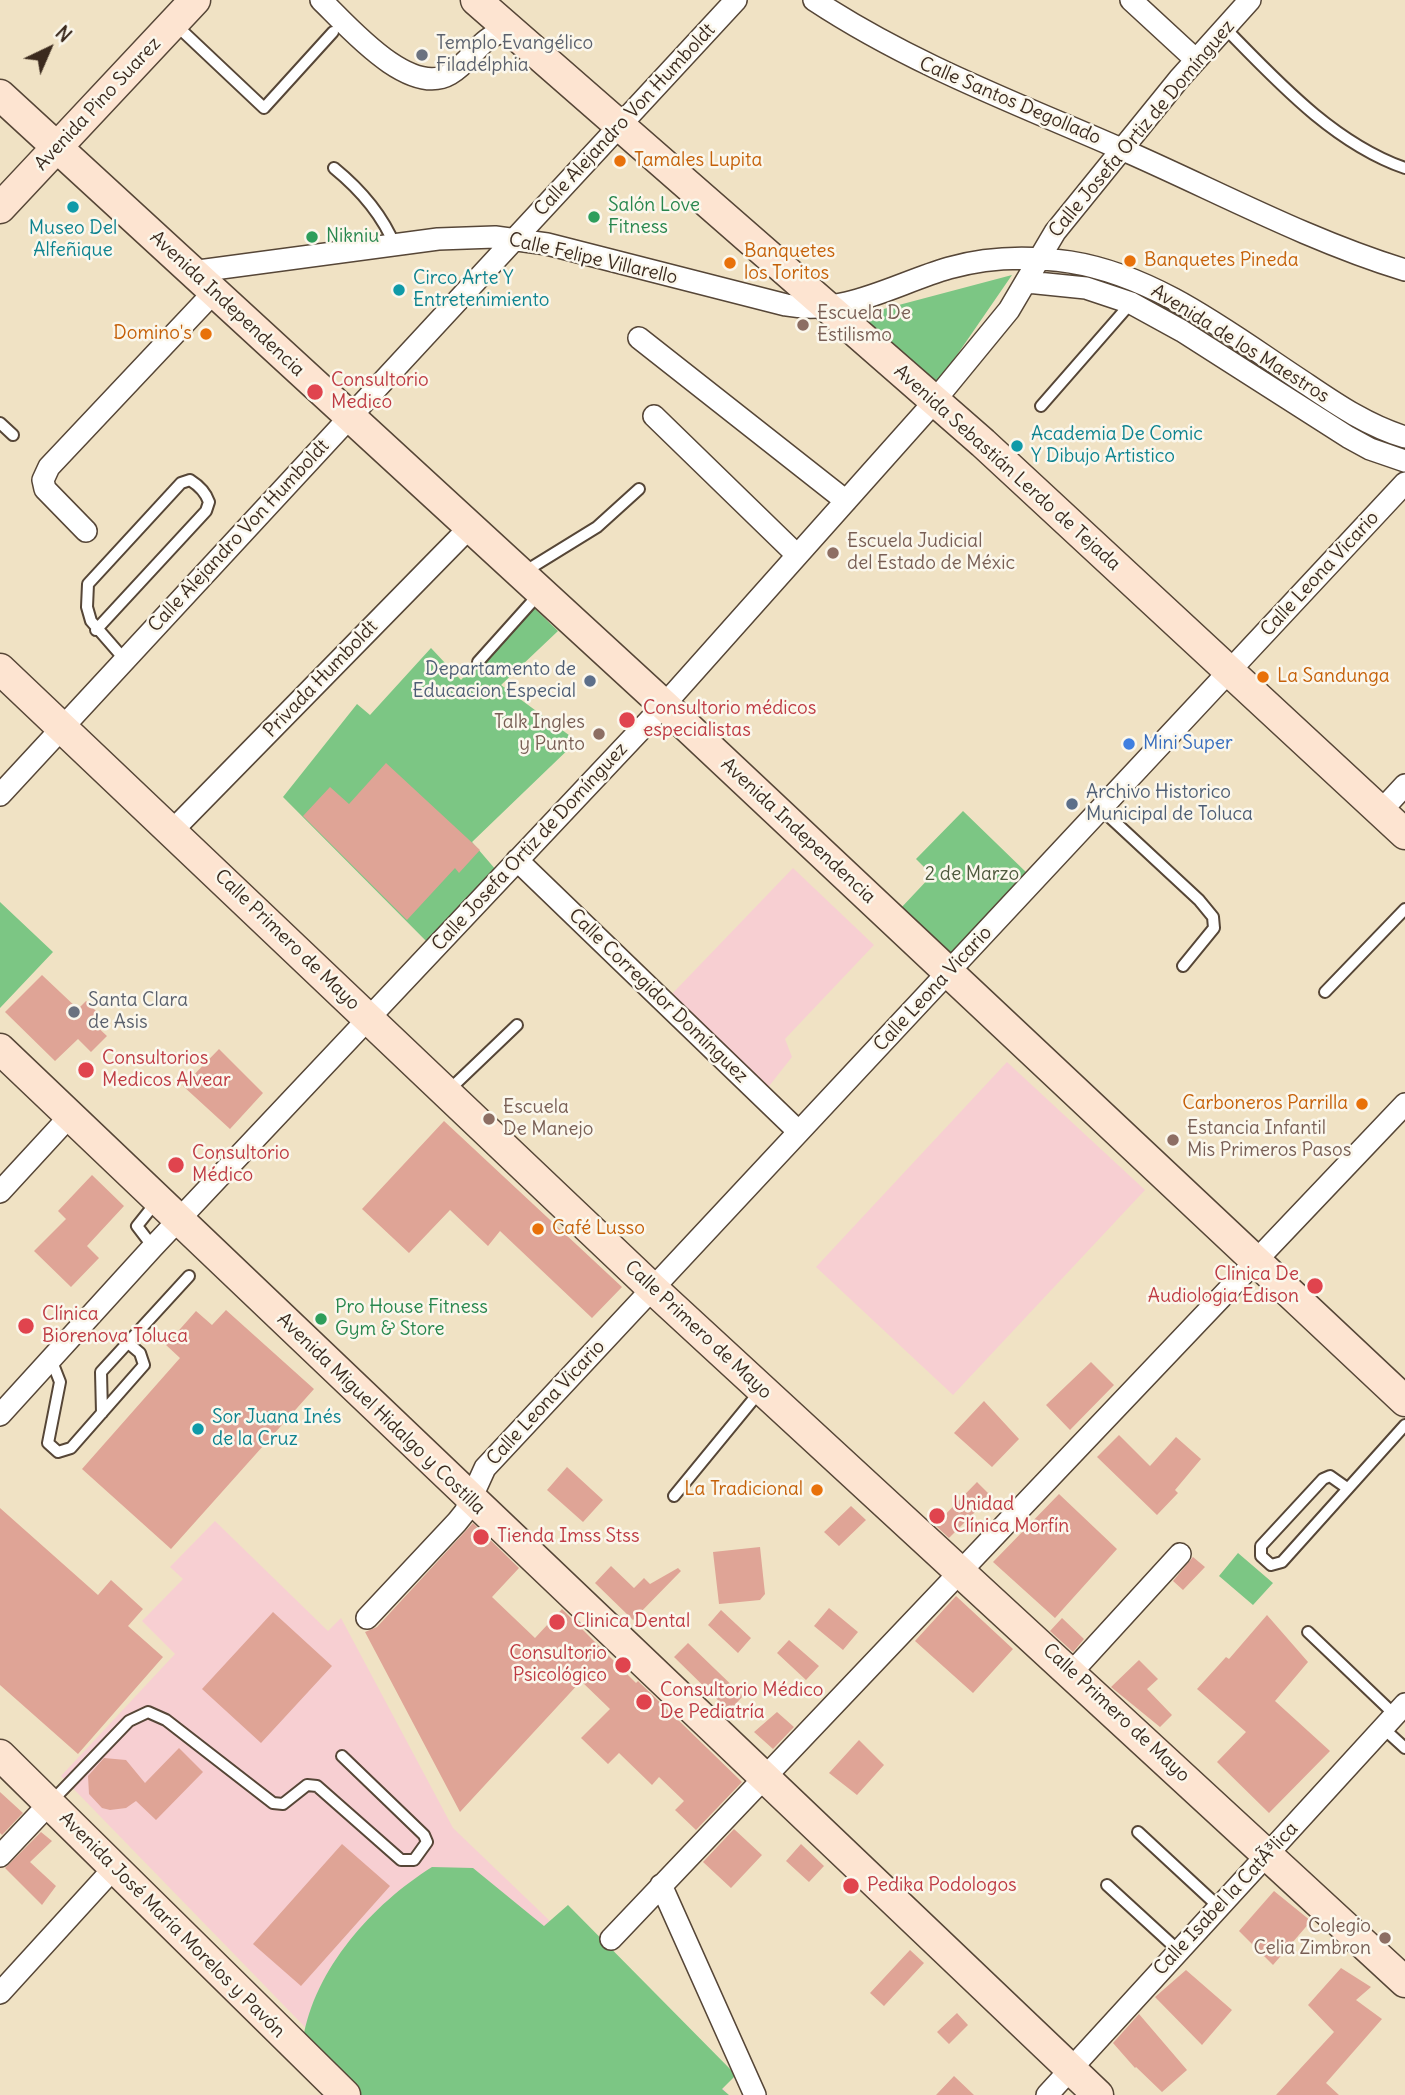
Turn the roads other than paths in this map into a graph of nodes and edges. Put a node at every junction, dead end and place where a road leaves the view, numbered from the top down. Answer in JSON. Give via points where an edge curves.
{"nodes":[{"id":1,"x":195,"y":0,"type":"edge"},
{"id":2,"x":321,"y":0,"type":"edge"},
{"id":3,"x":476,"y":0,"type":"edge"},
{"id":4,"x":736,"y":0,"type":"edge"},
{"id":5,"x":814,"y":0,"type":"edge"},
{"id":6,"x":1131,"y":0,"type":"edge"},
{"id":7,"x":1250,"y":0,"type":"edge"},
{"id":8,"x":174,"y":23,"type":"junction"},
{"id":9,"x":1224,"y":27,"type":"junction"},
{"id":10,"x":509,"y":29,"type":"junction"},
{"id":11,"x":333,"y":32,"type":"dead end"},
{"id":12,"x":1195,"y":59,"type":"junction"},
{"id":13,"x":0,"y":95,"type":"edge"},
{"id":14,"x":619,"y":125,"type":"junction"},
{"id":15,"x":58,"y":146,"type":"junction"},
{"id":16,"x":1121,"y":148,"type":"junction"},
{"id":17,"x":334,"y":168,"type":"dead end"},
{"id":18,"x":1405,"y":168,"type":"edge"},
{"id":19,"x":0,"y":208,"type":"edge"},
{"id":20,"x":516,"y":239,"type":"junction"},
{"id":21,"x":395,"y":246,"type":"junction"},
{"id":22,"x":1039,"y":259,"type":"junction"},
{"id":23,"x":1405,"y":270,"type":"edge"},
{"id":24,"x":191,"y":272,"type":"junction"},
{"id":25,"x":1027,"y":282,"type":"junction"},
{"id":26,"x":214,"y":292,"type":"junction"},
{"id":27,"x":1131,"y":303,"type":"junction"},
{"id":28,"x":826,"y":308,"type":"junction"},
{"id":29,"x":639,"y":338,"type":"dead end"},
{"id":30,"x":935,"y":401,"type":"junction"},
{"id":31,"x":1041,"y":406,"type":"dead end"},
{"id":32,"x":349,"y":416,"type":"junction"},
{"id":33,"x":654,"y":416,"type":"dead end"},
{"id":34,"x":0,"y":423,"type":"edge"},
{"id":35,"x":13,"y":435,"type":"dead end"},
{"id":36,"x":1405,"y":437,"type":"edge"},
{"id":37,"x":1405,"y":461,"type":"edge"},
{"id":38,"x":1405,"y":483,"type":"edge"},
{"id":39,"x":639,"y":489,"type":"dead end"},
{"id":40,"x":846,"y":500,"type":"junction"},
{"id":41,"x":470,"y":527,"type":"junction"},
{"id":42,"x":86,"y":531,"type":"dead end"},
{"id":43,"x":797,"y":555,"type":"junction"},
{"id":44,"x":531,"y":583,"type":"junction"},
{"id":45,"x":96,"y":630,"type":"junction"},
{"id":46,"x":125,"y":660,"type":"junction"},
{"id":47,"x":478,"y":662,"type":"dead end"},
{"id":48,"x":0,"y":668,"type":"edge"},
{"id":49,"x":1229,"y":671,"type":"junction"},
{"id":50,"x":664,"y":705,"type":"junction"},
{"id":51,"x":63,"y":728,"type":"junction"},
{"id":52,"x":1405,"y":785,"type":"edge"},
{"id":53,"x":0,"y":795,"type":"edge"},
{"id":54,"x":1101,"y":809,"type":"junction"},
{"id":55,"x":1380,"y":812,"type":"junction"},
{"id":56,"x":172,"y":831,"type":"junction"},
{"id":57,"x":1405,"y":834,"type":"edge"},
{"id":58,"x":517,"y":860,"type":"junction"},
{"id":59,"x":1405,"y":909,"type":"edge"},
{"id":60,"x":1183,"y":966,"type":"dead end"},
{"id":61,"x":948,"y":973,"type":"junction"},
{"id":62,"x":1325,"y":992,"type":"dead end"},
{"id":63,"x":369,"y":1018,"type":"junction"},
{"id":64,"x":517,"y":1025,"type":"dead end"},
{"id":65,"x":0,"y":1049,"type":"edge"},
{"id":66,"x":447,"y":1093,"type":"junction"},
{"id":67,"x":1405,"y":1104,"type":"edge"},
{"id":68,"x":69,"y":1117,"type":"junction"},
{"id":69,"x":799,"y":1132,"type":"junction"},
{"id":70,"x":0,"y":1192,"type":"edge"},
{"id":71,"x":167,"y":1211,"type":"junction"},
{"id":72,"x":1256,"y":1262,"type":"junction"},
{"id":73,"x":189,"y":1276,"type":"dead end"},
{"id":74,"x":653,"y":1289,"type":"junction"},
{"id":75,"x":127,"y":1342,"type":"junction"},
{"id":76,"x":51,"y":1359,"type":"junction"},
{"id":77,"x":761,"y":1390,"type":"junction"},
{"id":78,"x":1405,"y":1401,"type":"edge"},
{"id":79,"x":102,"y":1413,"type":"junction"},
{"id":80,"x":0,"y":1415,"type":"edge"},
{"id":81,"x":1405,"y":1425,"type":"edge"},
{"id":82,"x":1347,"y":1489,"type":"junction"},
{"id":83,"x":674,"y":1496,"type":"dead end"},
{"id":84,"x":471,"y":1500,"type":"junction"},
{"id":85,"x":1180,"y":1554,"type":"dead end"},
{"id":86,"x":961,"y":1570,"type":"junction"},
{"id":87,"x":367,"y":1618,"type":"dead end"},
{"id":88,"x":1308,"y":1632,"type":"dead end"},
{"id":89,"x":1072,"y":1672,"type":"junction"},
{"id":90,"x":1394,"y":1715,"type":"edge"},
{"id":91,"x":1405,"y":1748,"type":"edge"},
{"id":92,"x":342,"y":1756,"type":"dead end"},
{"id":93,"x":1,"y":1759,"type":"edge"},
{"id":94,"x":765,"y":1776,"type":"junction"},
{"id":95,"x":49,"y":1804,"type":"junction"},
{"id":96,"x":1138,"y":1832,"type":"dead end"},
{"id":97,"x":1268,"y":1854,"type":"junction"},
{"id":98,"x":0,"y":1856,"type":"edge"},
{"id":99,"x":114,"y":1868,"type":"junction"},
{"id":100,"x":662,"y":1885,"type":"junction"},
{"id":101,"x":1107,"y":1885,"type":"dead end"},
{"id":102,"x":1219,"y":1908,"type":"junction"},
{"id":103,"x":611,"y":1939,"type":"dead end"},
{"id":104,"x":1179,"y":1951,"type":"junction"},
{"id":105,"x":1405,"y":1982,"type":"edge"},
{"id":106,"x":0,"y":1993,"type":"edge"},
{"id":107,"x":1071,"y":2069,"type":"junction"},
{"id":108,"x":345,"y":2095,"type":"edge"},
{"id":109,"x":755,"y":2095,"type":"edge"},
{"id":110,"x":1047,"y":2095,"type":"edge"},
{"id":111,"x":1098,"y":2095,"type":"edge"}],
"edges":[{"from":1,"to":8,"type":"main road","name":"Avenida Pino Suarez"},
{"from":2,"to":10,"type":"street","via":[[395,69],[425,78],[449,75],[490,34]]},
{"from":3,"to":10,"type":"main road","name":"Avenida Sebastián Lerdo de Tejada"},
{"from":4,"to":14,"type":"street","name":"Calle Alejandro Von Humboldt"},
{"from":5,"to":16,"type":"street","name":"Calle Santos Degollado","via":[[915,60]]},
{"from":6,"to":12,"type":"street"},
{"from":7,"to":9,"type":"street","name":"Calle Josefa Ortiz de Domínguez"},
{"from":8,"to":11,"type":"lane","via":[[264,108]]},
{"from":8,"to":15,"type":"main road","name":"Avenida Pino Suarez"},
{"from":9,"to":12,"type":"street","name":"Calle Josefa Ortiz de Domínguez"},
{"from":9,"to":18,"type":"lane","via":[[1314,112],[1373,154]]},
{"from":10,"to":14,"type":"main road","name":"Avenida Sebastián Lerdo de Tejada"},
{"from":12,"to":16,"type":"street","name":"Calle Josefa Ortiz de Domínguez"},
{"from":13,"to":15,"type":"main road","name":"Avenida Independencia"},
{"from":14,"to":20,"type":"street","name":"Calle Alejandro Von Humboldt"},
{"from":14,"to":28,"type":"main road","name":"Avenida Sebastián Lerdo de Tejada"},
{"from":15,"to":19,"type":"main road","name":"Avenida Pino Suarez"},
{"from":15,"to":24,"type":"main road","name":"Avenida Independencia"},
{"from":16,"to":22,"type":"street","name":"Calle Josefa Ortiz de Domínguez"},
{"from":16,"to":23,"type":"street","name":"Calle Santos Degollado","via":[[1303,231]]},
{"from":17,"to":21,"type":"lane","via":[[370,203]]},
{"from":20,"to":21,"type":"street","name":"Calle Felipe Villarello","via":[[438,239]]},
{"from":20,"to":28,"type":"street","name":"Calle Felipe Villarello","via":[[786,305]]},
{"from":20,"to":32,"type":"street","name":"Calle Alejandro Von Humboldt"},
{"from":21,"to":24,"type":"street","name":"Calle Felipe Villarello"},
{"from":22,"to":25,"type":"street","name":"Calle Josefa Ortiz de Domínguez"},
{"from":22,"to":28,"type":"street","name":"Avenida de los Maestros","via":[[971,262]]},
{"from":22,"to":36,"type":"street","name":"Avenida de los Maestros","via":[[1095,267],[1162,293],[1359,419]]},
{"from":24,"to":26,"type":"main road","name":"Avenida Independencia"},
{"from":25,"to":27,"type":"street","name":"Avenida de los Maestros","via":[[1086,288]]},
{"from":25,"to":30,"type":"street","name":"Calle Josefa Ortiz de Domínguez"},
{"from":26,"to":32,"type":"main road","name":"Avenida Independencia"},
{"from":26,"to":42,"type":"street","via":[[49,467],[43,480],[45,489]]},
{"from":27,"to":31,"type":"lane"},
{"from":27,"to":37,"type":"street","name":"Avenida de los Maestros","via":[[1348,437]]},
{"from":28,"to":30,"type":"main road","name":"Avenida Sebastián Lerdo de Tejada"},
{"from":29,"to":40,"type":"street"},
{"from":30,"to":40,"type":"street","name":"Calle Josefa Ortiz de Domínguez"},
{"from":30,"to":49,"type":"main road","name":"Avenida Sebastián Lerdo de Tejada"},
{"from":32,"to":41,"type":"main road","name":"Avenida Independencia"},
{"from":32,"to":46,"type":"street","name":"Calle Alejandro Von Humboldt"},
{"from":33,"to":43,"type":"street"},
{"from":34,"to":35,"type":"lane"},
{"from":38,"to":49,"type":"street","name":"Calle Leona Vicario"},
{"from":39,"to":44,"type":"lane"},
{"from":40,"to":43,"type":"street","name":"Calle Josefa Ortiz de Domínguez"},
{"from":41,"to":44,"type":"main road","name":"Avenida Independencia"},
{"from":41,"to":56,"type":"street","name":"Privada Humboldt"},
{"from":43,"to":50,"type":"street","name":"Calle Josefa Ortiz de Domínguez"},
{"from":44,"to":47,"type":"lane"},
{"from":44,"to":50,"type":"main road","name":"Avenida Independencia"},
{"from":45,"to":45,"type":"lane","via":[[206,511],[209,502],[190,480],[181,483],[88,584],[87,607]]},
{"from":45,"to":46,"type":"lane"},
{"from":46,"to":51,"type":"street","name":"Calle Alejandro Von Humboldt"},
{"from":48,"to":51,"type":"main road","name":"Calle Primero de Mayo"},
{"from":49,"to":54,"type":"street","name":"Calle Leona Vicario"},
{"from":49,"to":55,"type":"main road","name":"Avenida Sebastián Lerdo de Tejada"},
{"from":50,"to":58,"type":"street","name":"Calle Josefa Ortiz de Domínguez"},
{"from":50,"to":61,"type":"main road","name":"Avenida Independencia"},
{"from":51,"to":53,"type":"street","name":"Calle Alejandro Von Humboldt"},
{"from":51,"to":56,"type":"main road","name":"Calle Primero de Mayo"},
{"from":52,"to":55,"type":"street"},
{"from":54,"to":60,"type":"lane","via":[[1213,917],[1214,928]]},
{"from":54,"to":61,"type":"street","name":"Calle Leona Vicario"},
{"from":55,"to":57,"type":"main road","name":"Avenida Sebastián Lerdo de Tejada"},
{"from":56,"to":63,"type":"main road","name":"Calle Primero de Mayo"},
{"from":58,"to":63,"type":"street","name":"Calle Josefa Ortiz de Domínguez"},
{"from":58,"to":69,"type":"street","name":"Calle Corregidor Domínguez"},
{"from":59,"to":62,"type":"lane"},
{"from":61,"to":69,"type":"street","name":"Calle Leona Vicario"},
{"from":61,"to":72,"type":"main road","name":"Avenida Independencia"},
{"from":63,"to":66,"type":"main road","name":"Calle Primero de Mayo"},
{"from":63,"to":71,"type":"street","name":"Calle Josefa Ortiz de Domínguez"},
{"from":64,"to":66,"type":"lane"},
{"from":65,"to":68,"type":"main road","name":"Avenida Miguel Hidalgo y Costilla"},
{"from":66,"to":74,"type":"main road","name":"Calle Primero de Mayo"},
{"from":67,"to":72,"type":"street"},
{"from":68,"to":70,"type":"street"},
{"from":68,"to":71,"type":"main road","name":"Avenida Miguel Hidalgo y Costilla"},
{"from":69,"to":74,"type":"street","name":"Calle Leona Vicario"},
{"from":71,"to":76,"type":"street","name":"Calle Josefa Ortiz de Domínguez","via":[[153,1247]]},
{"from":71,"to":84,"type":"main road","name":"Avenida Miguel Hidalgo y Costilla"},
{"from":72,"to":78,"type":"main road","name":"Avenida Independencia"},
{"from":72,"to":86,"type":"street"},
{"from":73,"to":75,"type":"lane"},
{"from":74,"to":77,"type":"main road","name":"Calle Primero de Mayo"},
{"from":74,"to":84,"type":"street","name":"Calle Leona Vicario","via":[[485,1468]]},
{"from":75,"to":79,"type":"lane","via":[[101,1372]]},
{"from":75,"to":79,"type":"lane","via":[[144,1359],[144,1365]]},
{"from":76,"to":79,"type":"lane","via":[[60,1382],[48,1435],[50,1447],[67,1451]]},
{"from":76,"to":80,"type":"street","name":"Calle Josefa Ortiz de Domínguez"},
{"from":77,"to":83,"type":"lane"},
{"from":77,"to":86,"type":"main road","name":"Calle Primero de Mayo"},
{"from":81,"to":82,"type":"lane"},
{"from":82,"to":82,"type":"lane","via":[[1278,1565],[1261,1556],[1262,1546],[1323,1479],[1330,1476]]},
{"from":84,"to":87,"type":"street","name":"Calle Leona Vicario","via":[[457,1522]]},
{"from":84,"to":94,"type":"main road","name":"Avenida Miguel Hidalgo y Costilla"},
{"from":85,"to":89,"type":"street"},
{"from":86,"to":89,"type":"main road","name":"Calle Primero de Mayo"},
{"from":86,"to":94,"type":"street"},
{"from":88,"to":90,"type":"lane"},
{"from":89,"to":97,"type":"main road","name":"Calle Primero de Mayo"},
{"from":90,"to":91,"type":"lane"},
{"from":90,"to":97,"type":"street","name":"Calle Isabel la CatÃ³lica"},
{"from":92,"to":95,"type":"lane","via":[[424,1835],[426,1842],[414,1860],[401,1860],[317,1786],[307,1785],[282,1804],[273,1802],[166,1720],[148,1712],[129,1721]]},
{"from":93,"to":95,"type":"main road","name":"Avenida José María Morelos y Pavón"},
{"from":94,"to":100,"type":"street"},
{"from":94,"to":107,"type":"main road","name":"Avenida Miguel Hidalgo y Costilla"},
{"from":95,"to":98,"type":"street"},
{"from":95,"to":99,"type":"main road","name":"Avenida José María Morelos y Pavón"},
{"from":96,"to":102,"type":"lane"},
{"from":97,"to":102,"type":"street","name":"Calle Isabel la CatÃ³lica"},
{"from":97,"to":105,"type":"main road","name":"Calle Primero de Mayo"},
{"from":99,"to":106,"type":"street"},
{"from":99,"to":108,"type":"main road","name":"Avenida José María Morelos y Pavón"},
{"from":100,"to":103,"type":"street"},
{"from":100,"to":109,"type":"street"},
{"from":101,"to":104,"type":"lane"},
{"from":102,"to":104,"type":"street","name":"Calle Isabel la CatÃ³lica"},
{"from":104,"to":107,"type":"street","name":"Calle Isabel la CatÃ³lica"},
{"from":107,"to":110,"type":"street","name":"Calle Isabel la CatÃ³lica"},
{"from":107,"to":111,"type":"main road","name":"Avenida Miguel Hidalgo y Costilla"}]}
